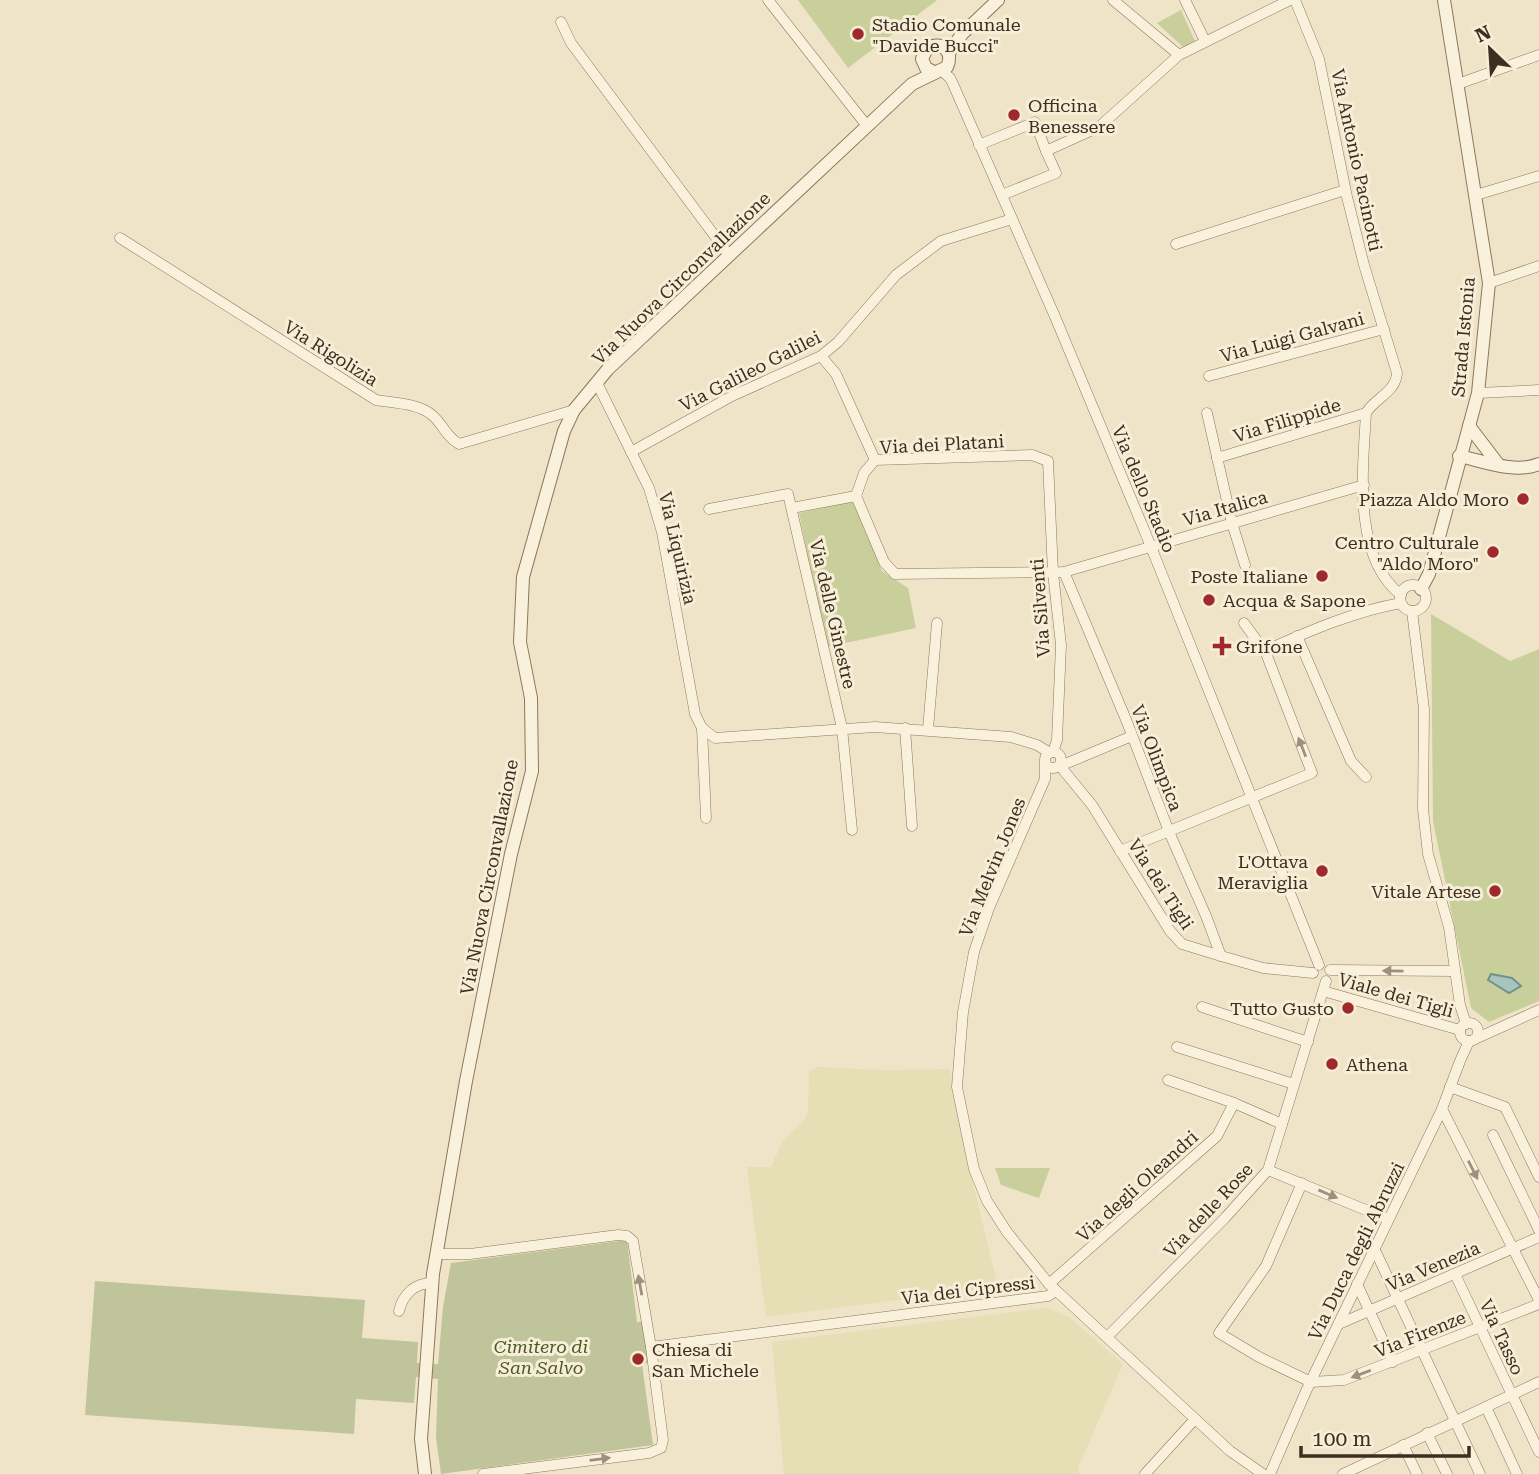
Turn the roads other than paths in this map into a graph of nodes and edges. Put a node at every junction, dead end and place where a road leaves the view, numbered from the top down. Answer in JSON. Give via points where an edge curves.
{"nodes":[{"id":1,"x":768,"y":0,"type":"edge"},
{"id":2,"x":998,"y":0,"type":"edge"},
{"id":3,"x":1113,"y":0,"type":"edge"},
{"id":4,"x":1185,"y":0,"type":"edge"},
{"id":5,"x":1293,"y":0,"type":"edge"},
{"id":6,"x":1444,"y":0,"type":"edge"},
{"id":7,"x":561,"y":22,"type":"dead end"},
{"id":8,"x":1205,"y":41,"type":"junction"},
{"id":9,"x":944,"y":49,"type":"junction"},
{"id":10,"x":923,"y":54,"type":"junction"},
{"id":11,"x":1179,"y":55,"type":"junction"},
{"id":12,"x":1539,"y":55,"type":"edge"},
{"id":13,"x":943,"y":72,"type":"junction"},
{"id":14,"x":1458,"y":84,"type":"junction"},
{"id":15,"x":901,"y":94,"type":"junction"},
{"id":16,"x":867,"y":126,"type":"junction"},
{"id":17,"x":979,"y":145,"type":"junction"},
{"id":18,"x":1046,"y":150,"type":"junction"},
{"id":19,"x":1539,"y":176,"type":"edge"},
{"id":20,"x":1345,"y":190,"type":"junction"},
{"id":21,"x":1002,"y":195,"type":"junction"},
{"id":22,"x":1476,"y":195,"type":"junction"},
{"id":23,"x":1012,"y":219,"type":"junction"},
{"id":24,"x":120,"y":238,"type":"dead end"},
{"id":25,"x":1176,"y":244,"type":"dead end"},
{"id":26,"x":729,"y":256,"type":"junction"},
{"id":27,"x":1539,"y":266,"type":"edge"},
{"id":28,"x":1489,"y":283,"type":"junction"},
{"id":29,"x":1384,"y":328,"type":"junction"},
{"id":30,"x":821,"y":356,"type":"junction"},
{"id":31,"x":1209,"y":376,"type":"dead end"},
{"id":32,"x":597,"y":383,"type":"junction"},
{"id":33,"x":1539,"y":390,"type":"edge"},
{"id":34,"x":1478,"y":393,"type":"junction"},
{"id":35,"x":575,"y":410,"type":"junction"},
{"id":36,"x":1366,"y":413,"type":"junction"},
{"id":37,"x":1207,"y":414,"type":"dead end"},
{"id":38,"x":1469,"y":426,"type":"junction"},
{"id":39,"x":631,"y":452,"type":"junction"},
{"id":40,"x":1459,"y":456,"type":"junction"},
{"id":41,"x":1217,"y":458,"type":"junction"},
{"id":42,"x":876,"y":460,"type":"junction"},
{"id":43,"x":1048,"y":461,"type":"joint"},
{"id":44,"x":1498,"y":464,"type":"junction"},
{"id":45,"x":1539,"y":464,"type":"edge"},
{"id":46,"x":1364,"y":485,"type":"junction"},
{"id":47,"x":856,"y":496,"type":"junction"},
{"id":48,"x":792,"y":508,"type":"junction"},
{"id":49,"x":709,"y":509,"type":"dead end"},
{"id":50,"x":1232,"y":523,"type":"junction"},
{"id":51,"x":1151,"y":545,"type":"junction"},
{"id":52,"x":1245,"y":565,"type":"dead end"},
{"id":53,"x":1058,"y":573,"type":"junction"},
{"id":54,"x":1421,"y":589,"type":"junction"},
{"id":55,"x":1401,"y":599,"type":"junction"},
{"id":56,"x":1412,"y":611,"type":"junction"},
{"id":57,"x":937,"y":623,"type":"dead end"},
{"id":58,"x":1244,"y":623,"type":"dead end"},
{"id":59,"x":1297,"y":636,"type":"junction"},
{"id":60,"x":1264,"y":648,"type":"junction"},
{"id":61,"x":702,"y":728,"type":"junction"},
{"id":62,"x":842,"y":728,"type":"junction"},
{"id":63,"x":905,"y":728,"type":"junction"},
{"id":64,"x":928,"y":729,"type":"junction"},
{"id":65,"x":1132,"y":736,"type":"junction"},
{"id":66,"x":1050,"y":756,"type":"junction"},
{"id":67,"x":1058,"y":767,"type":"junction"},
{"id":68,"x":1366,"y":777,"type":"dead end"},
{"id":69,"x":1045,"y":779,"type":"junction"},
{"id":70,"x":1251,"y":798,"type":"junction"},
{"id":71,"x":706,"y":818,"type":"dead end"},
{"id":72,"x":912,"y":826,"type":"dead end"},
{"id":73,"x":852,"y":830,"type":"dead end"},
{"id":74,"x":1169,"y":831,"type":"junction"},
{"id":75,"x":1120,"y":851,"type":"junction"},
{"id":76,"x":1221,"y":956,"type":"junction"},
{"id":77,"x":1316,"y":969,"type":"junction"},
{"id":78,"x":1331,"y":970,"type":"junction"},
{"id":79,"x":1455,"y":971,"type":"junction"},
{"id":80,"x":1324,"y":986,"type":"junction"},
{"id":81,"x":1202,"y":1007,"type":"dead end"},
{"id":82,"x":1539,"y":1010,"type":"edge"},
{"id":83,"x":1463,"y":1027,"type":"junction"},
{"id":84,"x":1472,"y":1040,"type":"junction"},
{"id":85,"x":1308,"y":1042,"type":"junction"},
{"id":86,"x":1177,"y":1047,"type":"dead end"},
{"id":87,"x":1168,"y":1080,"type":"dead end"},
{"id":88,"x":1294,"y":1084,"type":"junction"},
{"id":89,"x":1450,"y":1087,"type":"junction"},
{"id":90,"x":1234,"y":1102,"type":"junction"},
{"id":91,"x":1442,"y":1110,"type":"junction"},
{"id":92,"x":1282,"y":1124,"type":"junction"},
{"id":93,"x":1493,"y":1135,"type":"dead end"},
{"id":94,"x":1268,"y":1170,"type":"junction"},
{"id":95,"x":1539,"y":1177,"type":"edge"},
{"id":96,"x":1302,"y":1183,"type":"junction"},
{"id":97,"x":1388,"y":1219,"type":"junction"},
{"id":98,"x":1539,"y":1230,"type":"edge"},
{"id":99,"x":1539,"y":1237,"type":"edge"},
{"id":100,"x":1374,"y":1248,"type":"junction"},
{"id":101,"x":1512,"y":1249,"type":"junction"},
{"id":102,"x":437,"y":1254,"type":"junction"},
{"id":103,"x":1455,"y":1274,"type":"junction"},
{"id":104,"x":432,"y":1283,"type":"junction"},
{"id":105,"x":1357,"y":1284,"type":"junction"},
{"id":106,"x":1053,"y":1288,"type":"junction"},
{"id":107,"x":1398,"y":1298,"type":"junction"},
{"id":108,"x":1539,"y":1302,"type":"edge"},
{"id":109,"x":1370,"y":1310,"type":"junction"},
{"id":110,"x":399,"y":1311,"type":"dead end"},
{"id":111,"x":1339,"y":1324,"type":"junction"},
{"id":112,"x":1480,"y":1327,"type":"junction"},
{"id":113,"x":1108,"y":1336,"type":"junction"},
{"id":114,"x":651,"y":1347,"type":"junction"},
{"id":115,"x":1422,"y":1351,"type":"junction"},
{"id":116,"x":1393,"y":1362,"type":"junction"},
{"id":117,"x":1311,"y":1382,"type":"junction"},
{"id":118,"x":1539,"y":1382,"type":"edge"},
{"id":119,"x":1512,"y":1395,"type":"junction"},
{"id":120,"x":1486,"y":1407,"type":"junction"},
{"id":121,"x":1195,"y":1419,"type":"junction"},
{"id":122,"x":1455,"y":1421,"type":"junction"},
{"id":123,"x":1427,"y":1433,"type":"junction"},
{"id":124,"x":1403,"y":1445,"type":"junction"},
{"id":125,"x":1539,"y":1452,"type":"edge"},
{"id":126,"x":425,"y":1474,"type":"edge"},
{"id":127,"x":483,"y":1474,"type":"edge"},
{"id":128,"x":1146,"y":1474,"type":"edge"},
{"id":129,"x":1263,"y":1474,"type":"edge"},
{"id":130,"x":1270,"y":1474,"type":"edge"},
{"id":131,"x":1343,"y":1474,"type":"edge"},
{"id":132,"x":1418,"y":1474,"type":"edge"},
{"id":133,"x":1447,"y":1474,"type":"edge"},
{"id":134,"x":1480,"y":1474,"type":"edge"},
{"id":135,"x":1517,"y":1474,"type":"edge"}],
"edges":[{"from":1,"to":16,"type":"street"},
{"from":2,"to":9,"type":"street"},
{"from":3,"to":11,"type":"street"},
{"from":4,"to":8,"type":"street"},
{"from":5,"to":8,"type":"street"},
{"from":5,"to":20,"type":"street","name":"Via Antonio Pacinotti","via":[[1319,59]]},
{"from":6,"to":14,"type":"street","name":"Strada Istonia"},
{"from":7,"to":26,"type":"street","via":[[571,43]]},
{"from":8,"to":11,"type":"street"},
{"from":9,"to":10,"type":"street","via":[[931,46]]},
{"from":9,"to":13,"type":"street","via":[[950,60]]},
{"from":10,"to":13,"type":"street","via":[[926,68]]},
{"from":10,"to":15,"type":"street","name":"Via Nuova Circonvallazione"},
{"from":11,"to":18,"type":"street","via":[[1099,127]]},
{"from":12,"to":14,"type":"street"},
{"from":13,"to":15,"type":"street","name":"Via Nuova Circonvallazione","via":[[912,84]]},
{"from":13,"to":17,"type":"street","name":"Via dello Stadio"},
{"from":14,"to":22,"type":"street","name":"Strada Istonia"},
{"from":15,"to":16,"type":"street","name":"Via Nuova Circonvallazione"},
{"from":16,"to":26,"type":"street","name":"Via Nuova Circonvallazione"},
{"from":17,"to":18,"type":"street","via":[[1035,122]]},
{"from":17,"to":21,"type":"street","name":"Via dello Stadio"},
{"from":18,"to":21,"type":"street","via":[[1056,173]]},
{"from":19,"to":22,"type":"street"},
{"from":20,"to":25,"type":"street"},
{"from":20,"to":29,"type":"street","name":"Via Antonio Pacinotti"},
{"from":21,"to":23,"type":"street","name":"Via dello Stadio"},
{"from":22,"to":28,"type":"street","name":"Strada Istonia"},
{"from":23,"to":30,"type":"street","name":"Via Galileo Galilei","via":[[941,242],[896,275]]},
{"from":23,"to":51,"type":"street","name":"Via dello Stadio"},
{"from":24,"to":35,"type":"street","name":"Via Rigolizia","via":[[376,400],[432,414],[448,438],[459,444]]},
{"from":26,"to":32,"type":"street","name":"Via Nuova Circonvallazione"},
{"from":27,"to":28,"type":"street"},
{"from":28,"to":34,"type":"street","name":"Strada Istonia"},
{"from":29,"to":31,"type":"street","name":"Via Luigi Galvani"},
{"from":29,"to":36,"type":"street","name":"Via Antonio Pacinotti","via":[[1397,381]]},
{"from":30,"to":39,"type":"street","name":"Via Galileo Galilei","via":[[732,396]]},
{"from":30,"to":42,"type":"street","via":[[836,374]]},
{"from":32,"to":35,"type":"street","name":"Via Nuova Circonvallazione"},
{"from":32,"to":39,"type":"street","name":"Via Liquirizia"},
{"from":33,"to":34,"type":"street"},
{"from":34,"to":38,"type":"street","name":"Strada Istonia"},
{"from":35,"to":102,"type":"street","name":"Via Nuova Circonvallazione","via":[[564,431],[523,577],[520,642],[531,698],[532,772],[466,1081]]},
{"from":36,"to":41,"type":"street","name":"Via Filippide"},
{"from":36,"to":46,"type":"street"},
{"from":37,"to":41,"type":"street"},
{"from":38,"to":40,"type":"street","name":"Strada Istonia"},
{"from":38,"to":44,"type":"street"},
{"from":39,"to":61,"type":"street","name":"Via Liquirizia","via":[[649,488],[662,533],[695,714]]},
{"from":40,"to":44,"type":"street"},
{"from":40,"to":54,"type":"street","name":"Strada Istonia","via":[[1429,574]]},
{"from":41,"to":50,"type":"street"},
{"from":42,"to":43,"type":"street","name":"Via dei Platani","via":[[1032,455]]},
{"from":42,"to":47,"type":"street","name":"Via dei Platani","via":[[864,473]]},
{"from":43,"to":53,"type":"street","name":"Via Silventi"},
{"from":44,"to":45,"type":"street","via":[[1530,468]]},
{"from":46,"to":50,"type":"street","name":"Via Italica"},
{"from":46,"to":55,"type":"street","via":[[1368,542],[1380,570]]},
{"from":47,"to":48,"type":"street"},
{"from":47,"to":53,"type":"street","name":"Via Italica","via":[[884,562],[895,574]]},
{"from":48,"to":49,"type":"street","via":[[788,494]]},
{"from":48,"to":62,"type":"street","name":"Via delle Ginestre"},
{"from":50,"to":51,"type":"street","name":"Via Italica"},
{"from":50,"to":52,"type":"street"},
{"from":51,"to":53,"type":"street","name":"Via Italica"},
{"from":51,"to":70,"type":"street","name":"Via dello Stadio"},
{"from":53,"to":65,"type":"street","name":"Via Olimpica"},
{"from":53,"to":66,"type":"street","name":"Via Silventi","via":[[1062,645],[1056,740]]},
{"from":54,"to":55,"type":"street","via":[[1411,586]]},
{"from":54,"to":56,"type":"street","via":[[1424,603]]},
{"from":55,"to":56,"type":"street"},
{"from":55,"to":59,"type":"street"},
{"from":56,"to":79,"type":"street","via":[[1424,709],[1423,809],[1428,854],[1449,927]]},
{"from":57,"to":64,"type":"street"},
{"from":58,"to":60,"type":"street"},
{"from":59,"to":60,"type":"street"},
{"from":59,"to":68,"type":"street","via":[[1351,761]]},
{"from":70,"to":60,"type":"street","one_way":true,"via":[[1311,773]]},
{"from":61,"to":62,"type":"street","via":[[715,738]]},
{"from":61,"to":71,"type":"street","name":"Via Liquirizia"},
{"from":62,"to":63,"type":"street"},
{"from":62,"to":73,"type":"street","name":"Via delle Ginestre"},
{"from":63,"to":64,"type":"street"},
{"from":63,"to":72,"type":"street"},
{"from":64,"to":66,"type":"street","via":[[1011,737],[1037,745]]},
{"from":65,"to":67,"type":"street"},
{"from":65,"to":74,"type":"street","name":"Via Olimpica"},
{"from":66,"to":67,"type":"street","via":[[1051,769]]},
{"from":66,"to":67,"type":"street","via":[[1062,759]]},
{"from":66,"to":69,"type":"street","name":"Via Melvin Jones"},
{"from":67,"to":69,"type":"street"},
{"from":67,"to":75,"type":"street","name":"Via dei Tigli","via":[[1092,805]]},
{"from":69,"to":106,"type":"street","name":"Via Melvin Jones","via":[[974,952],[957,1087],[974,1169],[987,1201]]},
{"from":70,"to":74,"type":"street"},
{"from":70,"to":77,"type":"street","name":"Via dello Stadio"},
{"from":74,"to":75,"type":"street"},
{"from":74,"to":76,"type":"street","name":"Via Olimpica"},
{"from":75,"to":76,"type":"street","name":"Via dei Tigli","via":[[1176,939]]},
{"from":76,"to":77,"type":"street","name":"Via dei Tigli","via":[[1263,968]]},
{"from":77,"to":78,"type":"street","via":[[1327,966]]},
{"from":77,"to":80,"type":"street","name":"Viale dei Tigli"},
{"from":79,"to":78,"type":"street","one_way":true},
{"from":78,"to":80,"type":"street","name":"Via delle Rose"},
{"from":79,"to":83,"type":"street"},
{"from":80,"to":83,"type":"street","name":"Viale dei Tigli"},
{"from":80,"to":85,"type":"street","name":"Via delle Rose"},
{"from":81,"to":85,"type":"street"},
{"from":82,"to":84,"type":"street"},
{"from":83,"to":84,"type":"street","via":[[1462,1038]]},
{"from":83,"to":84,"type":"street","via":[[1474,1025],[1477,1029]]},
{"from":84,"to":89,"type":"street","name":"Via Duca degli Abruzzi"},
{"from":85,"to":88,"type":"street","name":"Via delle Rose"},
{"from":86,"to":88,"type":"street"},
{"from":87,"to":90,"type":"street"},
{"from":88,"to":92,"type":"street","name":"Via delle Rose"},
{"from":89,"to":91,"type":"street","name":"Via Duca degli Abruzzi"},
{"from":89,"to":95,"type":"street","via":[[1505,1107]]},
{"from":90,"to":92,"type":"street"},
{"from":90,"to":106,"type":"street","name":"Via degli Oleandri","via":[[1217,1136]]},
{"from":91,"to":97,"type":"street","name":"Via Duca degli Abruzzi"},
{"from":91,"to":101,"type":"street","one_way":true},
{"from":92,"to":94,"type":"street","name":"Via delle Rose"},
{"from":93,"to":98,"type":"street"},
{"from":94,"to":96,"type":"street"},
{"from":94,"to":113,"type":"street","name":"Via delle Rose"},
{"from":96,"to":97,"type":"street","one_way":true},
{"from":96,"to":117,"type":"street","via":[[1266,1266],[1219,1333]]},
{"from":97,"to":100,"type":"street","name":"Via Duca degli Abruzzi"},
{"from":99,"to":101,"type":"street","name":"Via Venezia"},
{"from":100,"to":105,"type":"street","name":"Via Duca degli Abruzzi"},
{"from":100,"to":107,"type":"street"},
{"from":101,"to":103,"type":"street","name":"Via Venezia"},
{"from":101,"to":108,"type":"street"},
{"from":102,"to":104,"type":"street","name":"Via Nuova Circonvallazione"},
{"from":114,"to":102,"type":"street","one_way":true,"via":[[633,1241],[627,1236]]},
{"from":103,"to":107,"type":"street","name":"Via Venezia"},
{"from":103,"to":112,"type":"street","name":"Via Tasso"},
{"from":104,"to":110,"type":"street","via":[[415,1287],[401,1301]]},
{"from":104,"to":126,"type":"street","name":"Via Nuova Circonvallazione","via":[[421,1438]]},
{"from":105,"to":109,"type":"street"},
{"from":105,"to":111,"type":"street","name":"Via Duca degli Abruzzi"},
{"from":106,"to":113,"type":"street","name":"Via dei Cipressi"},
{"from":106,"to":114,"type":"street","name":"Via dei Cipressi","via":[[1048,1296]]},
{"from":107,"to":109,"type":"street","name":"Via Venezia"},
{"from":107,"to":115,"type":"street"},
{"from":108,"to":112,"type":"street","name":"Via Firenze"},
{"from":109,"to":111,"type":"street","name":"Via Venezia"},
{"from":109,"to":116,"type":"street"},
{"from":111,"to":117,"type":"street","name":"Via Duca degli Abruzzi"},
{"from":112,"to":115,"type":"street","name":"Via Firenze"},
{"from":112,"to":119,"type":"street","name":"Via Tasso"},
{"from":113,"to":121,"type":"street","name":"Via dei Cipressi"},
{"from":127,"to":114,"type":"street","one_way":true,"via":[[657,1451],[663,1440]]},
{"from":115,"to":116,"type":"street","name":"Via Firenze"},
{"from":115,"to":122,"type":"street"},
{"from":116,"to":117,"type":"street","name":"Via Firenze","one_way":true,"via":[[1344,1380]]},
{"from":117,"to":130,"type":"street","name":"Via Duca degli Abruzzi"},
{"from":118,"to":119,"type":"street"},
{"from":119,"to":120,"type":"street"},
{"from":119,"to":125,"type":"street","name":"Via Tasso"},
{"from":120,"to":122,"type":"street"},
{"from":120,"to":135,"type":"street"},
{"from":121,"to":128,"type":"street"},
{"from":121,"to":129,"type":"street","name":"Via dei Cipressi"},
{"from":122,"to":123,"type":"street"},
{"from":122,"to":134,"type":"street"},
{"from":123,"to":124,"type":"street"},
{"from":123,"to":133,"type":"street"},
{"from":124,"to":131,"type":"street"},
{"from":124,"to":132,"type":"street"}]}
